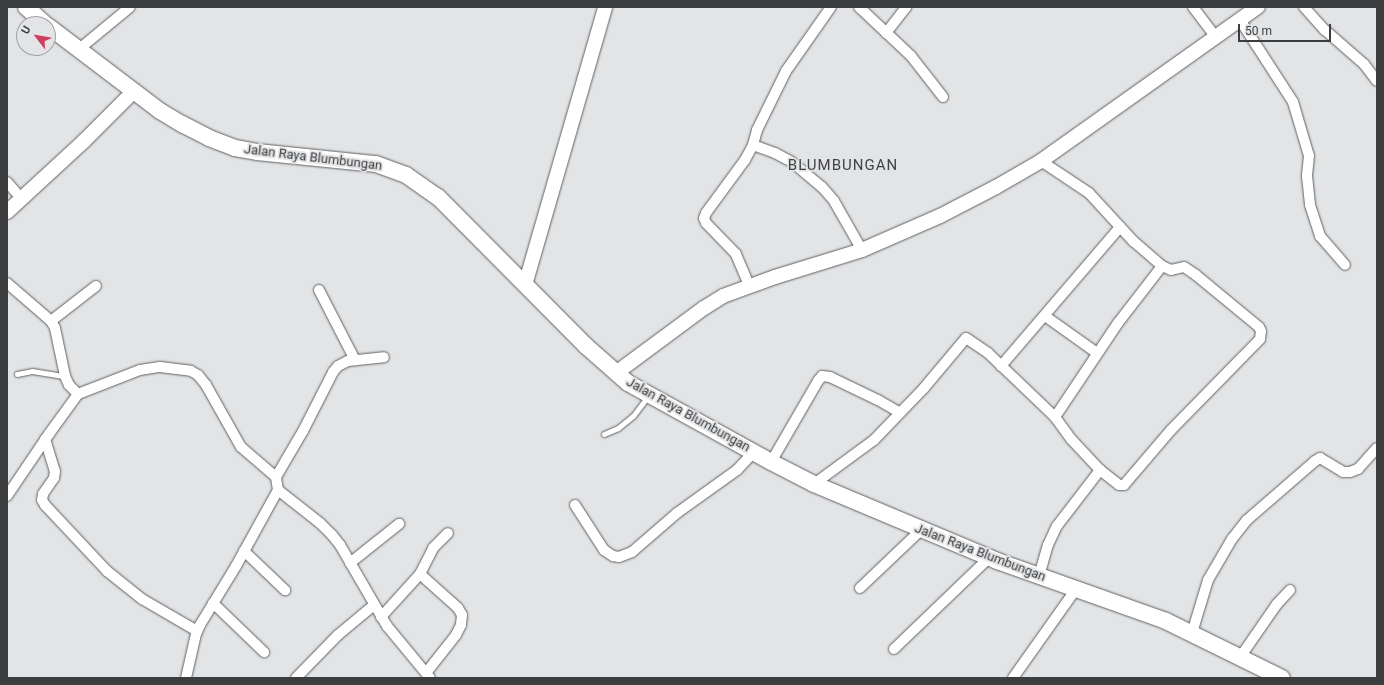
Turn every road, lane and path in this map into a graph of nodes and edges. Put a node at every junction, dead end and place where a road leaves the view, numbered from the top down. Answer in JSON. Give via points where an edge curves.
{"nodes":[{"id":1,"x":26,"y":7,"type":"edge"},
{"id":2,"x":130,"y":7,"type":"edge"},
{"id":3,"x":605,"y":7,"type":"edge"},
{"id":4,"x":831,"y":7,"type":"edge"},
{"id":5,"x":859,"y":7,"type":"edge"},
{"id":6,"x":906,"y":7,"type":"edge"},
{"id":7,"x":1193,"y":7,"type":"edge"},
{"id":8,"x":1258,"y":7,"type":"edge"},
{"id":9,"x":1304,"y":7,"type":"edge"},
{"id":10,"x":36,"y":16,"type":"edge"},
{"id":11,"x":1240,"y":20,"type":"junction"},
{"id":12,"x":56,"y":32,"type":"edge"},
{"id":13,"x":886,"y":33,"type":"junction"},
{"id":14,"x":1216,"y":37,"type":"junction"},
{"id":15,"x":78,"y":50,"type":"junction"},
{"id":16,"x":1377,"y":82,"type":"edge"},
{"id":17,"x":133,"y":92,"type":"junction"},
{"id":18,"x":943,"y":97,"type":"dead end"},
{"id":19,"x":753,"y":145,"type":"junction"},
{"id":20,"x":1041,"y":161,"type":"junction"},
{"id":21,"x":7,"y":182,"type":"edge"},
{"id":22,"x":22,"y":199,"type":"junction"},
{"id":23,"x":7,"y":212,"type":"edge"},
{"id":24,"x":1120,"y":227,"type":"junction"},
{"id":25,"x":862,"y":250,"type":"junction"},
{"id":26,"x":1345,"y":265,"type":"dead end"},
{"id":27,"x":1162,"y":266,"type":"junction"},
{"id":28,"x":7,"y":283,"type":"edge"},
{"id":29,"x":525,"y":285,"type":"junction"},
{"id":30,"x":749,"y":285,"type":"junction"},
{"id":31,"x":96,"y":286,"type":"dead end"},
{"id":32,"x":319,"y":290,"type":"dead end"},
{"id":33,"x":1045,"y":316,"type":"junction"},
{"id":34,"x":51,"y":321,"type":"junction"},
{"id":35,"x":1097,"y":353,"type":"junction"},
{"id":36,"x":384,"y":357,"type":"dead end"},
{"id":37,"x":355,"y":360,"type":"junction"},
{"id":38,"x":1001,"y":366,"type":"junction"},
{"id":39,"x":616,"y":373,"type":"junction"},
{"id":40,"x":17,"y":374,"type":"dead end"},
{"id":41,"x":65,"y":376,"type":"junction"},
{"id":42,"x":78,"y":394,"type":"junction"},
{"id":43,"x":648,"y":395,"type":"junction"},
{"id":44,"x":899,"y":412,"type":"junction"},
{"id":45,"x":1055,"y":417,"type":"junction"},
{"id":46,"x":604,"y":434,"type":"dead end"},
{"id":47,"x":45,"y":439,"type":"junction"},
{"id":48,"x":754,"y":452,"type":"junction"},
{"id":49,"x":1375,"y":453,"type":"edge"},
{"id":50,"x":771,"y":462,"type":"junction"},
{"id":51,"x":1100,"y":470,"type":"junction"},
{"id":52,"x":276,"y":477,"type":"junction"},
{"id":53,"x":814,"y":484,"type":"junction"},
{"id":54,"x":278,"y":490,"type":"junction"},
{"id":55,"x":7,"y":496,"type":"edge"},
{"id":56,"x":575,"y":505,"type":"dead end"},
{"id":57,"x":399,"y":524,"type":"dead end"},
{"id":58,"x":921,"y":530,"type":"junction"},
{"id":59,"x":448,"y":533,"type":"dead end"},
{"id":60,"x":244,"y":551,"type":"junction"},
{"id":61,"x":989,"y":558,"type":"junction"},
{"id":62,"x":350,"y":563,"type":"junction"},
{"id":63,"x":420,"y":574,"type":"junction"},
{"id":64,"x":1039,"y":576,"type":"junction"},
{"id":65,"x":860,"y":588,"type":"dead end"},
{"id":66,"x":1076,"y":589,"type":"junction"},
{"id":67,"x":285,"y":590,"type":"dead end"},
{"id":68,"x":1290,"y":590,"type":"dead end"},
{"id":69,"x":213,"y":603,"type":"junction"},
{"id":70,"x":374,"y":605,"type":"junction"},
{"id":71,"x":381,"y":617,"type":"junction"},
{"id":72,"x":198,"y":631,"type":"junction"},
{"id":73,"x":1192,"y":633,"type":"junction"},
{"id":74,"x":894,"y":649,"type":"dead end"},
{"id":75,"x":264,"y":652,"type":"dead end"},
{"id":76,"x":1241,"y":656,"type":"junction"},
{"id":77,"x":428,"y":676,"type":"edge"},
{"id":78,"x":186,"y":678,"type":"edge"},
{"id":79,"x":296,"y":678,"type":"edge"},
{"id":80,"x":1013,"y":678,"type":"edge"},
{"id":81,"x":1282,"y":678,"type":"edge"}],
"edges":[{"from":1,"to":10,"type":"main road"},
{"from":2,"to":15,"type":"street"},
{"from":3,"to":29,"type":"street"},
{"from":4,"to":19,"type":"street","via":[[786,71],[757,130]]},
{"from":5,"to":13,"type":"street"},
{"from":6,"to":13,"type":"street"},
{"from":7,"to":14,"type":"street"},
{"from":8,"to":11,"type":"street"},
{"from":9,"to":16,"type":"street","via":[[1324,30],[1364,64]]},
{"from":11,"to":14,"type":"street"},
{"from":11,"to":26,"type":"street","via":[[1293,102],[1309,156],[1310,206],[1320,236]]},
{"from":12,"to":15,"type":"main road","name":"Jalan Raya Blumbungan"},
{"from":13,"to":18,"type":"street","via":[[919,65]]},
{"from":14,"to":20,"type":"street"},
{"from":15,"to":17,"type":"main road","name":"Jalan Raya Blumbungan"},
{"from":17,"to":22,"type":"street"},
{"from":17,"to":29,"type":"main road","name":"Jalan Raya Blumbungan","via":[[182,124],[235,148],[282,156],[376,164],[406,175],[438,198]]},
{"from":19,"to":25,"type":"street","via":[[792,162],[822,187],[834,201]]},
{"from":19,"to":30,"type":"street","via":[[704,218],[736,254]]},
{"from":20,"to":24,"type":"street","via":[[1089,193]]},
{"from":20,"to":25,"type":"street","via":[[940,216]]},
{"from":21,"to":22,"type":"street"},
{"from":22,"to":23,"type":"street"},
{"from":24,"to":27,"type":"street"},
{"from":24,"to":33,"type":"street"},
{"from":25,"to":30,"type":"street"},
{"from":27,"to":35,"type":"street"},
{"from":27,"to":51,"type":"street","via":[[1171,270],[1184,267],[1190,270],[1259,327],[1261,337],[1171,430],[1124,485],[1119,485]]},
{"from":28,"to":34,"type":"street"},
{"from":29,"to":39,"type":"main road","name":"Jalan Raya Blumbungan"},
{"from":30,"to":39,"type":"street","via":[[723,296],[704,308]]},
{"from":31,"to":34,"type":"street"},
{"from":32,"to":37,"type":"street"},
{"from":33,"to":35,"type":"street"},
{"from":33,"to":38,"type":"street"},
{"from":34,"to":41,"type":"street","via":[[55,328]]},
{"from":35,"to":45,"type":"street"},
{"from":36,"to":37,"type":"street"},
{"from":37,"to":52,"type":"street","via":[[343,363],[333,372]]},
{"from":38,"to":44,"type":"street","via":[[972,342],[964,339],[924,388]]},
{"from":38,"to":45,"type":"street"},
{"from":39,"to":43,"type":"main road","name":"Jalan Raya Blumbungan"},
{"from":40,"to":41,"type":"lane","via":[[32,370]]},
{"from":41,"to":42,"type":"street"},
{"from":42,"to":47,"type":"street"},
{"from":42,"to":52,"type":"street","via":[[140,370],[160,367],[191,371],[206,385],[241,447]]},
{"from":43,"to":46,"type":"lane","via":[[633,416],[618,428]]},
{"from":43,"to":48,"type":"main road","name":"Jalan Raya Blumbungan"},
{"from":44,"to":50,"type":"street","via":[[836,380],[822,376]]},
{"from":44,"to":53,"type":"street","via":[[874,440]]},
{"from":45,"to":51,"type":"street","via":[[1071,439]]},
{"from":47,"to":55,"type":"street"},
{"from":47,"to":72,"type":"street","via":[[55,471],[54,478],[43,494],[42,500],[45,505],[113,576],[142,599]]},
{"from":48,"to":50,"type":"main road","name":"Jalan Raya Blumbungan"},
{"from":48,"to":56,"type":"street","via":[[737,470],[677,513],[632,552],[619,557],[604,550]]},
{"from":49,"to":73,"type":"street","via":[[1358,469],[1347,473],[1320,458],[1247,520],[1232,539],[1208,580]]},
{"from":50,"to":53,"type":"main road","name":"Jalan Raya Blumbungan"},
{"from":51,"to":64,"type":"street","via":[[1057,526],[1048,545]]},
{"from":52,"to":54,"type":"street"},
{"from":53,"to":58,"type":"main road","name":"Jalan Raya Blumbungan"},
{"from":54,"to":60,"type":"street"},
{"from":54,"to":62,"type":"street","via":[[320,523],[340,545]]},
{"from":57,"to":62,"type":"street"},
{"from":58,"to":61,"type":"main road","name":"Jalan Raya Blumbungan"},
{"from":58,"to":65,"type":"street"},
{"from":59,"to":63,"type":"street","via":[[433,548]]},
{"from":60,"to":67,"type":"street"},
{"from":60,"to":69,"type":"street"},
{"from":61,"to":64,"type":"main road","name":"Jalan Raya Blumbungan"},
{"from":61,"to":74,"type":"street"},
{"from":62,"to":70,"type":"street"},
{"from":63,"to":71,"type":"street"},
{"from":63,"to":77,"type":"street","via":[[458,608],[462,615],[456,635]]},
{"from":64,"to":66,"type":"main road","name":"Jalan Raya Blumbungan"},
{"from":66,"to":73,"type":"main road","name":"Jalan Raya Blumbungan"},
{"from":66,"to":80,"type":"street"},
{"from":68,"to":76,"type":"street","via":[[1277,604]]},
{"from":69,"to":72,"type":"street"},
{"from":69,"to":75,"type":"street"},
{"from":70,"to":71,"type":"street"},
{"from":70,"to":79,"type":"street","via":[[338,635]]},
{"from":71,"to":77,"type":"street"},
{"from":72,"to":78,"type":"street"},
{"from":73,"to":76,"type":"main road","name":"Jalan Raya Blumbungan"},
{"from":76,"to":81,"type":"main road","name":"Jalan Raya Blumbungan"}]}
